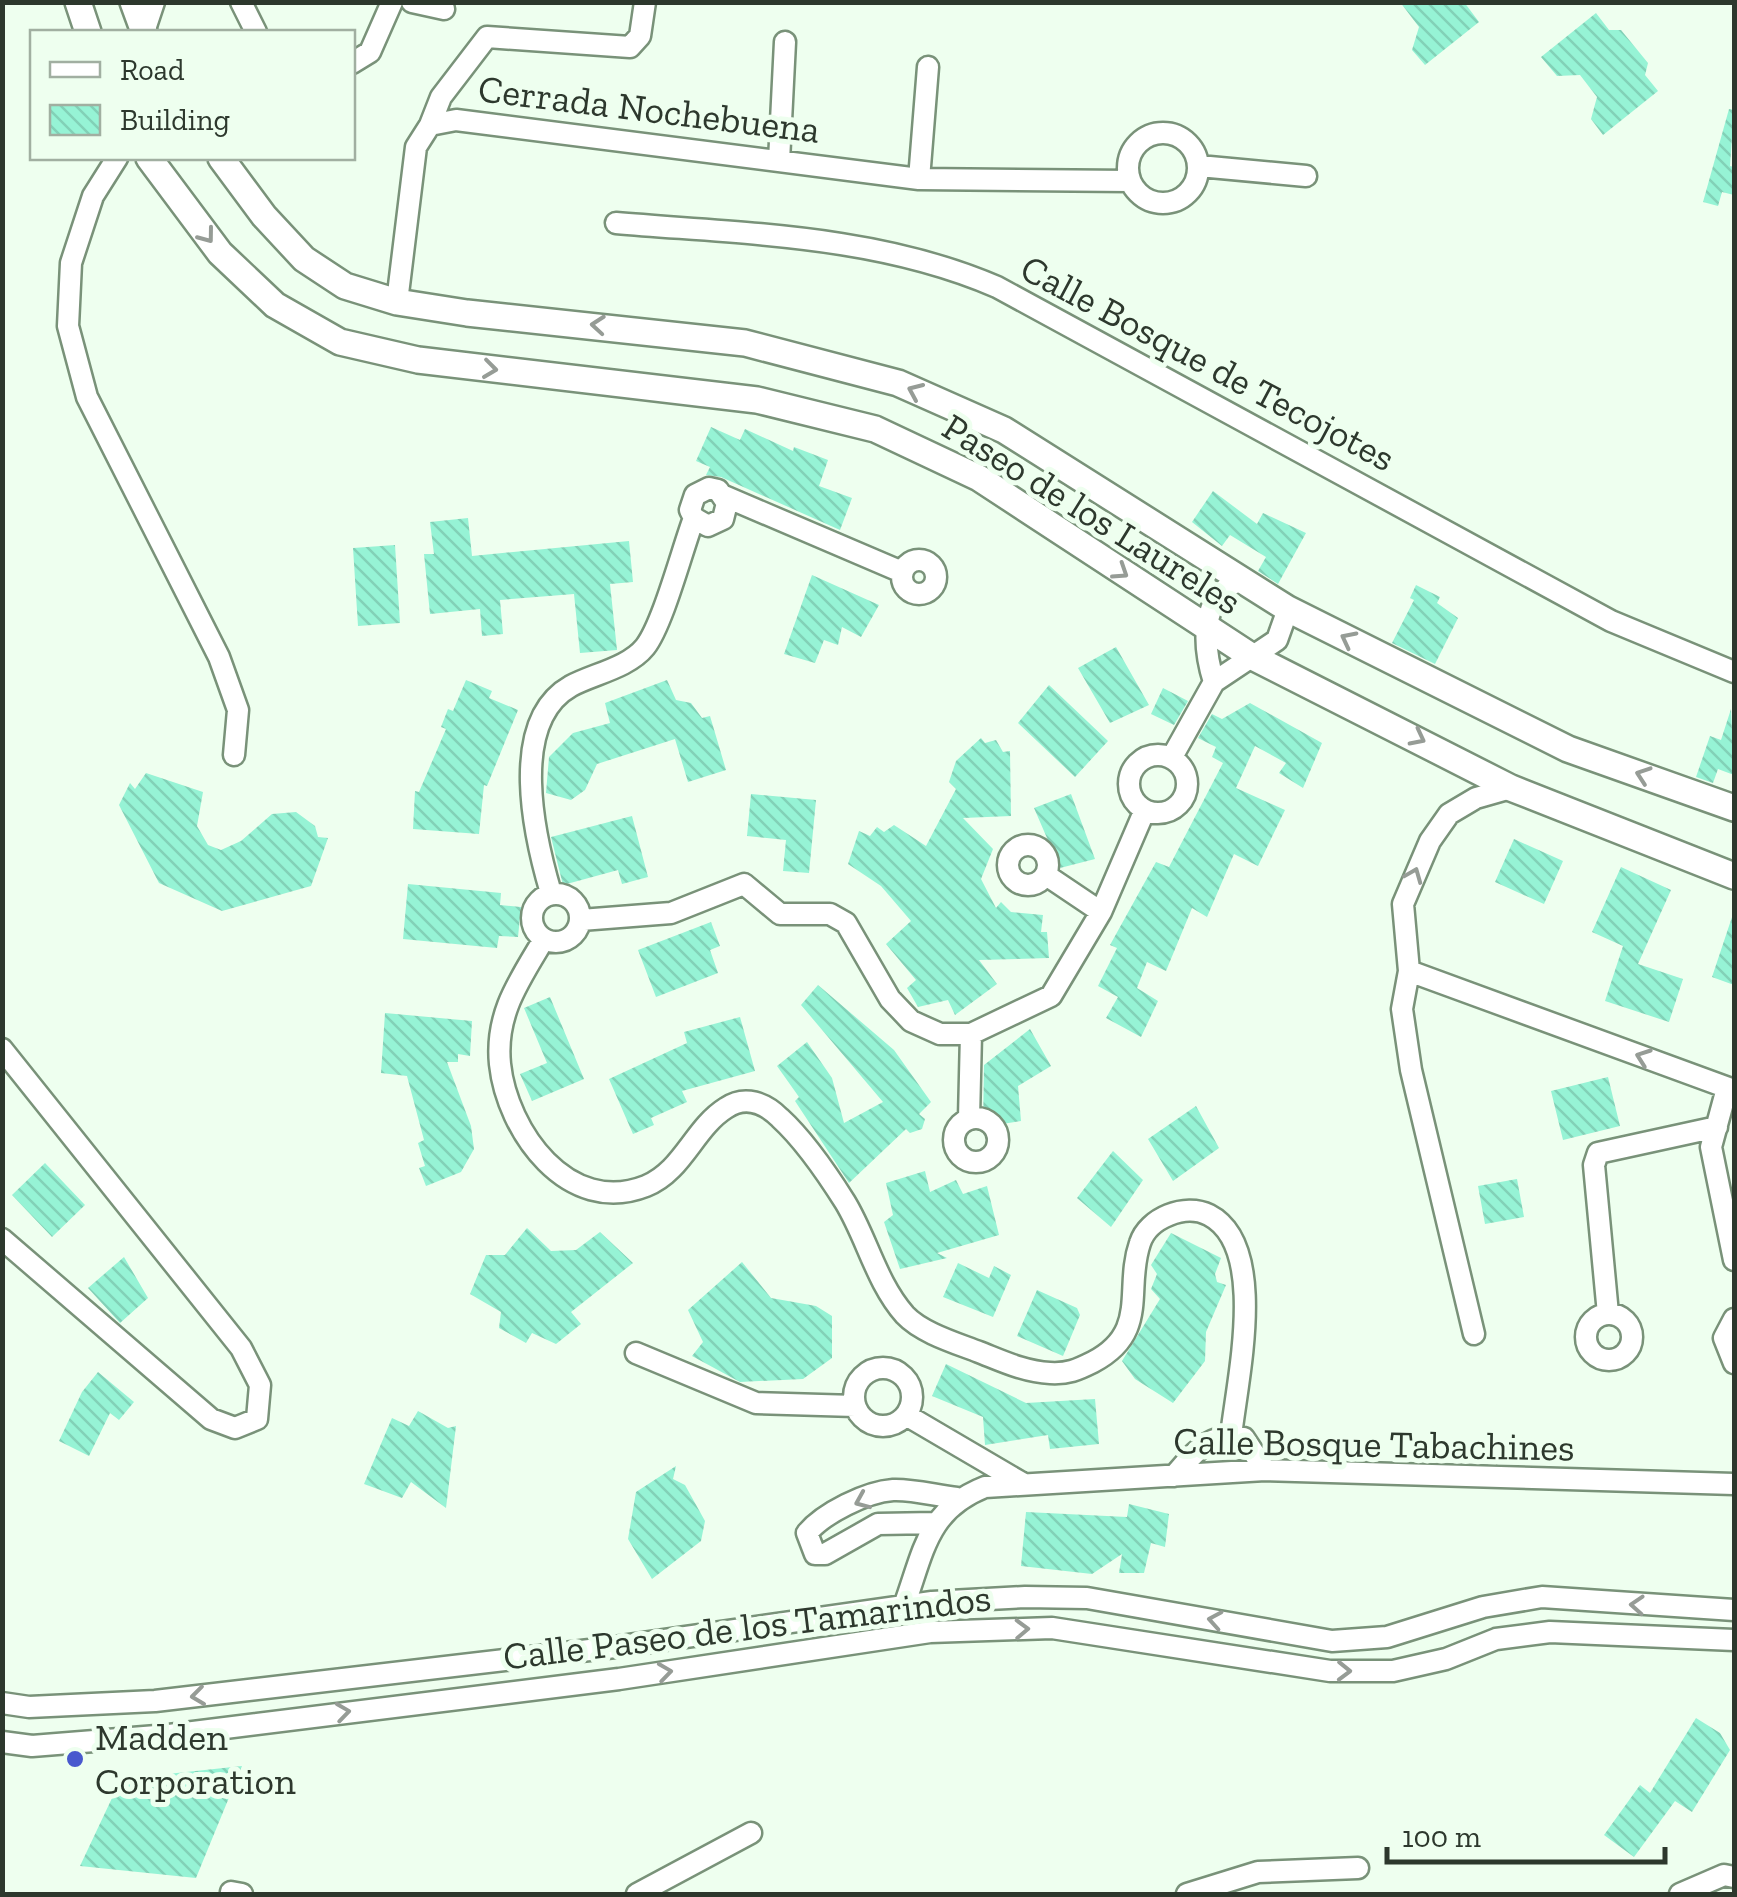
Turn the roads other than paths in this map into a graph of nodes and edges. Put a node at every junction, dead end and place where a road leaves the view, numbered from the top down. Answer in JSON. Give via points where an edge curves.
{"nodes":[{"id":1,"x":78,"y":2,"type":"edge"},
{"id":2,"x":133,"y":2,"type":"edge"},
{"id":3,"x":154,"y":2,"type":"edge"},
{"id":4,"x":241,"y":2,"type":"edge"},
{"id":5,"x":392,"y":2,"type":"edge"},
{"id":6,"x":412,"y":2,"type":"edge"},
{"id":7,"x":645,"y":2,"type":"edge"},
{"id":8,"x":444,"y":9,"type":"dead end"},
{"id":9,"x":87,"y":30,"type":"edge"},
{"id":10,"x":143,"y":30,"type":"edge"},
{"id":11,"x":145,"y":30,"type":"edge"},
{"id":12,"x":255,"y":30,"type":"edge"},
{"id":13,"x":785,"y":42,"type":"dead end"},
{"id":14,"x":355,"y":61,"type":"edge"},
{"id":15,"x":928,"y":66,"type":"dead end"},
{"id":16,"x":430,"y":125,"type":"junction"},
{"id":17,"x":116,"y":160,"type":"edge"},
{"id":18,"x":150,"y":160,"type":"edge"},
{"id":19,"x":222,"y":160,"type":"edge"},
{"id":20,"x":779,"y":161,"type":"junction"},
{"id":21,"x":1199,"y":166,"type":"junction"},
{"id":22,"x":1306,"y":176,"type":"dead end"},
{"id":23,"x":920,"y":179,"type":"junction"},
{"id":24,"x":1130,"y":181,"type":"junction"},
{"id":25,"x":616,"y":223,"type":"dead end"},
{"id":26,"x":397,"y":302,"type":"junction"},
{"id":27,"x":902,"y":572,"type":"dead end"},
{"id":28,"x":1239,"y":581,"type":"junction"},
{"id":29,"x":1288,"y":610,"type":"junction"},
{"id":30,"x":1208,"y":629,"type":"junction"},
{"id":31,"x":1250,"y":656,"type":"junction"},
{"id":32,"x":1734,"y":672,"type":"edge"},
{"id":33,"x":1214,"y":682,"type":"junction"},
{"id":34,"x":234,"y":755,"type":"dead end"},
{"id":35,"x":1172,"y":757,"type":"junction"},
{"id":36,"x":1511,"y":788,"type":"junction"},
{"id":37,"x":1734,"y":808,"type":"edge"},
{"id":38,"x":1144,"y":812,"type":"junction"},
{"id":39,"x":1046,"y":875,"type":"dead end"},
{"id":40,"x":1734,"y":876,"type":"edge"},
{"id":41,"x":551,"y":893,"type":"junction"},
{"id":42,"x":1101,"y":912,"type":"junction"},
{"id":43,"x":582,"y":920,"type":"junction"},
{"id":44,"x":544,"y":940,"type":"junction"},
{"id":45,"x":1408,"y":970,"type":"junction"},
{"id":46,"x":971,"y":1034,"type":"junction"},
{"id":47,"x":2,"y":1049,"type":"edge"},
{"id":48,"x":1730,"y":1089,"type":"edge"},
{"id":49,"x":968,"y":1118,"type":"dead end"},
{"id":50,"x":1717,"y":1127,"type":"junction"},
{"id":51,"x":2,"y":1239,"type":"edge"},
{"id":52,"x":1734,"y":1260,"type":"edge"},
{"id":53,"x":1608,"y":1314,"type":"dead end"},
{"id":54,"x":1734,"y":1319,"type":"edge"},
{"id":55,"x":1474,"y":1334,"type":"dead end"},
{"id":56,"x":636,"y":1353,"type":"dead end"},
{"id":57,"x":1734,"y":1363,"type":"edge"},
{"id":58,"x":855,"y":1406,"type":"junction"},
{"id":59,"x":906,"y":1415,"type":"junction"},
{"id":60,"x":1232,"y":1436,"type":"junction"},
{"id":61,"x":1265,"y":1470,"type":"junction"},
{"id":62,"x":1174,"y":1476,"type":"junction"},
{"id":63,"x":1022,"y":1483,"type":"junction"},
{"id":64,"x":1734,"y":1484,"type":"edge"},
{"id":65,"x":956,"y":1498,"type":"junction"},
{"id":66,"x":935,"y":1523,"type":"junction"},
{"id":67,"x":904,"y":1606,"type":"junction"},
{"id":68,"x":1734,"y":1610,"type":"edge"},
{"id":69,"x":1734,"y":1640,"type":"edge"},
{"id":70,"x":615,"y":1647,"type":"junction"},
{"id":71,"x":619,"y":1678,"type":"junction"},
{"id":72,"x":2,"y":1703,"type":"edge"},
{"id":73,"x":84,"y":1706,"type":"junction"},
{"id":74,"x":2,"y":1742,"type":"edge"},
{"id":75,"x":88,"y":1742,"type":"junction"},
{"id":76,"x":751,"y":1832,"type":"dead end"},
{"id":77,"x":1358,"y":1868,"type":"dead end"},
{"id":78,"x":1734,"y":1877,"type":"edge"},
{"id":79,"x":637,"y":1894,"type":"edge"},
{"id":80,"x":1187,"y":1894,"type":"edge"},
{"id":81,"x":1680,"y":1894,"type":"edge"}],
"edges":[{"from":1,"to":9,"type":"main road"},
{"from":2,"to":10,"type":"main road"},
{"from":3,"to":11,"type":"street"},
{"from":4,"to":12,"type":"street"},
{"from":5,"to":14,"type":"street","via":[[370,52]]},
{"from":6,"to":8,"type":"street"},
{"from":7,"to":16,"type":"street","via":[[640,36],[630,47],[487,37],[441,97]]},
{"from":13,"to":20,"type":"street"},
{"from":15,"to":23,"type":"street"},
{"from":16,"to":20,"type":"street","name":"Cerrada Nochebuena","via":[[456,120]]},
{"from":16,"to":26,"type":"street","name":"Cerrada Nochebuena","via":[[416,147]]},
{"from":17,"to":34,"type":"street","via":[[93,196],[72,263],[68,326],[87,397],[218,657],[238,710]]},
{"from":18,"to":30,"type":"main road","name":"Paseo de los Laureles","one_way":true,"via":[[220,253],[274,305],[340,342],[418,360],[757,400],[875,429],[978,478]]},
{"from":19,"to":26,"type":"main road","name":"Paseo de los Laureles","via":[[304,259],[345,286]]},
{"from":20,"to":23,"type":"street","name":"Cerrada Nochebuena"},
{"from":21,"to":22,"type":"street"},
{"from":21,"to":24,"type":"street","via":[[1194,188],[1165,204],[1144,198]]},
{"from":21,"to":24,"type":"street","via":[[1182,138],[1150,135],[1133,149]]},
{"from":23,"to":24,"type":"street","name":"Cerrada Nochebuena"},
{"from":25,"to":32,"type":"street","name":"Calle Bosque de Tecojotes","via":[[873,248],[947,266],[1612,621]]},
{"from":28,"to":26,"type":"main road","name":"Paseo de los Laureles","one_way":true,"via":[[1004,430],[898,383],[744,343]]},
{"from":27,"to":41,"type":"street","via":[[724,496],[727,512],[716,524],[694,518],[648,644],[567,688],[548,706],[528,797]]},
{"from":28,"to":29,"type":"main road","name":"Paseo de los Laureles"},
{"from":28,"to":30,"type":"street","via":[[1215,599]]},
{"from":29,"to":31,"type":"street","via":[[1278,640]]},
{"from":37,"to":29,"type":"main road","name":"Paseo de los Laureles","one_way":true,"via":[[1568,749]]},
{"from":30,"to":31,"type":"main road","name":"Paseo de los Laureles"},
{"from":30,"to":33,"type":"street","via":[[1206,657]]},
{"from":31,"to":33,"type":"street"},
{"from":31,"to":36,"type":"main road","name":"Paseo de los Laureles","one_way":true},
{"from":33,"to":35,"type":"street"},
{"from":35,"to":38,"type":"street","via":[[1149,755],[1131,770],[1129,794]]},
{"from":35,"to":38,"type":"street","via":[[1188,775],[1186,799],[1168,814]]},
{"from":36,"to":40,"type":"main road","name":"Paseo de los Laureles"},
{"from":45,"to":36,"type":"street","one_way":true,"via":[[1403,904],[1430,841],[1449,814]]},
{"from":38,"to":42,"type":"street"},
{"from":39,"to":42,"type":"street"},
{"from":41,"to":43,"type":"street","via":[[566,894]]},
{"from":41,"to":44,"type":"street","via":[[532,914]]},
{"from":42,"to":46,"type":"street","via":[[1051,996]]},
{"from":43,"to":44,"type":"street","via":[[574,935]]},
{"from":43,"to":46,"type":"street","via":[[671,913],[744,884],[780,914],[830,914],[846,923],[890,1000],[912,1020],[940,1034]]},
{"from":44,"to":60,"type":"street","via":[[505,1006],[498,1045],[502,1087],[522,1133],[546,1165],[581,1185],[614,1192],[645,1186],[674,1168],[724,1108],[760,1103],[782,1118],[844,1202],[907,1317],[1031,1373],[1068,1374],[1120,1340],[1131,1321],[1140,1241],[1156,1220],[1182,1210],[1207,1213],[1230,1231],[1242,1260],[1245,1299]]},
{"from":48,"to":45,"type":"street","one_way":true},
{"from":45,"to":55,"type":"street","via":[[1402,1009],[1411,1070]]},
{"from":46,"to":49,"type":"street"},
{"from":47,"to":51,"type":"street","via":[[241,1348],[260,1385],[257,1419],[235,1428],[211,1419]]},
{"from":48,"to":50,"type":"street"},
{"from":50,"to":52,"type":"street","via":[[1711,1148]]},
{"from":50,"to":53,"type":"street","via":[[1598,1153]]},
{"from":54,"to":57,"type":"street","via":[[1724,1338]]},
{"from":56,"to":58,"type":"street","via":[[756,1403]]},
{"from":58,"to":59,"type":"street","via":[[873,1425],[891,1426]]},
{"from":58,"to":59,"type":"street","via":[[860,1380],[883,1368],[907,1381],[912,1398]]},
{"from":59,"to":63,"type":"street"},
{"from":60,"to":61,"type":"street","via":[[1244,1438]]},
{"from":60,"to":62,"type":"street","via":[[1198,1448]]},
{"from":61,"to":62,"type":"street","name":"Calle Bosque Tabachines"},
{"from":61,"to":64,"type":"street","name":"Calle Bosque Tabachines"},
{"from":62,"to":63,"type":"street","name":"Calle Bosque Tabachines"},
{"from":63,"to":65,"type":"street","name":"Calle Bosque Tabachines"},
{"from":65,"to":66,"type":"street"},
{"from":65,"to":66,"type":"street","one_way":true,"via":[[893,1490],[867,1497],[814,1524],[808,1544],[815,1554],[825,1554],[878,1524]]},
{"from":66,"to":67,"type":"street"},
{"from":68,"to":67,"type":"street","name":"Calle Paseo de los Tamarindos","one_way":true,"via":[[1542,1597],[1483,1607],[1387,1637],[1332,1640],[1087,1598]]},
{"from":67,"to":70,"type":"street","name":"Calle Paseo de los Tamarindos"},
{"from":71,"to":69,"type":"street","name":"Calle Paseo de los Tamarindos","one_way":true,"via":[[965,1631],[1052,1628],[1330,1671],[1393,1671],[1496,1639],[1550,1632]]},
{"from":70,"to":71,"type":"street"},
{"from":70,"to":73,"type":"street","name":"Calle Paseo de los Tamarindos","one_way":true},
{"from":75,"to":71,"type":"street","name":"Calle Paseo de los Tamarindos","one_way":true},
{"from":72,"to":73,"type":"street","name":"Calle Paseo de los Tamarindos"},
{"from":73,"to":75,"type":"street"},
{"from":74,"to":75,"type":"street","name":"Calle Paseo de los Tamarindos"},
{"from":76,"to":79,"type":"street"},
{"from":77,"to":80,"type":"street","via":[[1258,1872]]},
{"from":78,"to":81,"type":"street"}]}
